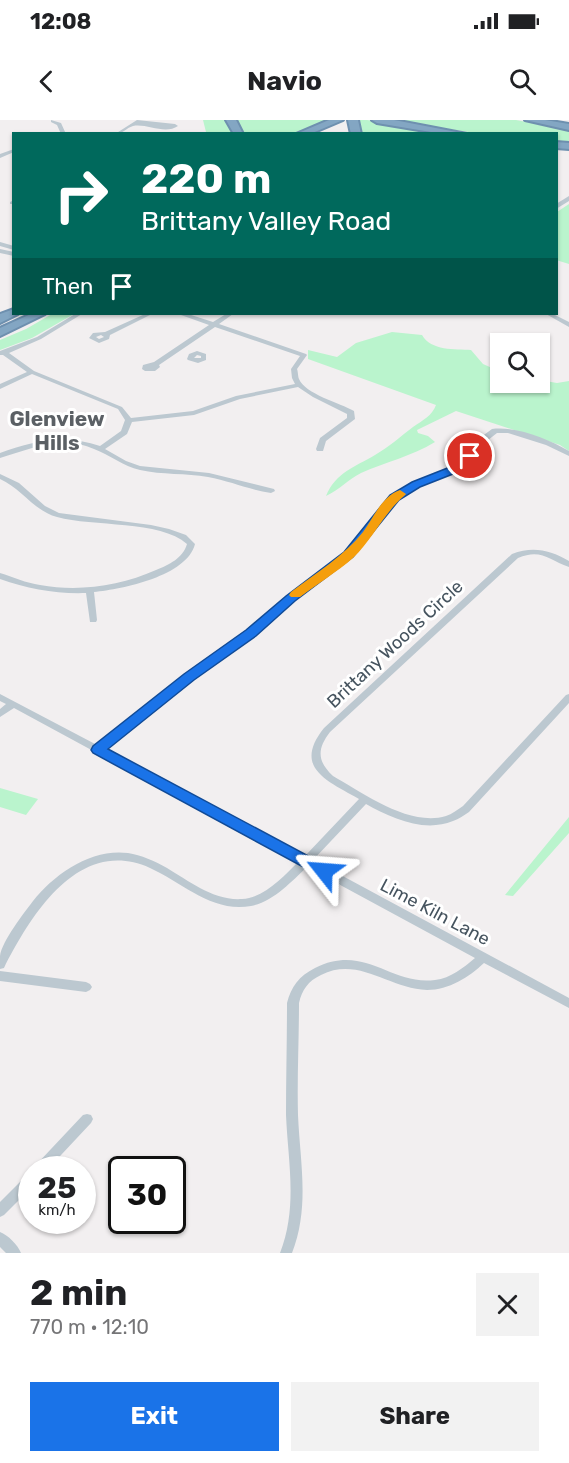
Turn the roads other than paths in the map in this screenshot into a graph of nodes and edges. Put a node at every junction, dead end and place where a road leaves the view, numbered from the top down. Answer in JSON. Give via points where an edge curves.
{"nodes":[{"id":1,"x":338,"y":120,"type":"edge"},
{"id":2,"x":376,"y":120,"type":"edge"},
{"id":3,"x":530,"y":120,"type":"edge"},
{"id":4,"x":53,"y":121,"type":"edge"},
{"id":5,"x":137,"y":122,"type":"edge"},
{"id":6,"x":569,"y":127,"type":"edge"},
{"id":7,"x":63,"y":132,"type":"edge"},
{"id":8,"x":120,"y":132,"type":"edge"},
{"id":9,"x":305,"y":132,"type":"edge"},
{"id":10,"x":451,"y":132,"type":"edge"},
{"id":11,"x":37,"y":315,"type":"edge"},
{"id":12,"x":77,"y":315,"type":"edge"},
{"id":13,"x":147,"y":315,"type":"edge"},
{"id":14,"x":186,"y":315,"type":"edge"},
{"id":15,"x":229,"y":315,"type":"edge"},
{"id":16,"x":551,"y":315,"type":"edge"},
{"id":17,"x":215,"y":325,"type":"junction"},
{"id":18,"x":569,"y":325,"type":"edge"},
{"id":19,"x":0,"y":332,"type":"edge"},
{"id":20,"x":106,"y":334,"type":"dead end"},
{"id":21,"x":179,"y":349,"type":"junction"},
{"id":22,"x":2,"y":353,"type":"edge"},
{"id":23,"x":192,"y":354,"type":"dead end"},
{"id":24,"x":155,"y":364,"type":"dead end"},
{"id":25,"x":32,"y":372,"type":"junction"},
{"id":26,"x":300,"y":386,"type":"junction"},
{"id":27,"x":0,"y":387,"type":"edge"},
{"id":28,"x":129,"y":420,"type":"junction"},
{"id":29,"x":100,"y":449,"type":"junction"},
{"id":30,"x":320,"y":450,"type":"dead end"},
{"id":31,"x":569,"y":454,"type":"edge"},
{"id":32,"x":0,"y":456,"type":"edge"},
{"id":33,"x":0,"y":476,"type":"edge"},
{"id":34,"x":271,"y":490,"type":"dead end"},
{"id":35,"x":569,"y":565,"type":"edge"},
{"id":36,"x":0,"y":576,"type":"edge"},
{"id":37,"x":90,"y":589,"type":"junction"},
{"id":38,"x":93,"y":620,"type":"dead end"},
{"id":39,"x":0,"y":697,"type":"edge"},
{"id":40,"x":569,"y":697,"type":"edge"},
{"id":41,"x":13,"y":704,"type":"junction"},
{"id":42,"x":0,"y":714,"type":"edge"},
{"id":43,"x":98,"y":750,"type":"junction"},
{"id":44,"x":366,"y":798,"type":"junction"},
{"id":45,"x":304,"y":861,"type":"junction"},
{"id":46,"x":483,"y":957,"type":"junction"},
{"id":47,"x":0,"y":965,"type":"edge"},
{"id":48,"x":0,"y":976,"type":"edge"},
{"id":49,"x":86,"y":987,"type":"dead end"},
{"id":50,"x":569,"y":1003,"type":"edge"},
{"id":51,"x":87,"y":1119,"type":"dead end"},
{"id":52,"x":52,"y":1156,"type":"edge"},
{"id":53,"x":18,"y":1192,"type":"edge"},
{"id":54,"x":0,"y":1211,"type":"edge"},
{"id":55,"x":0,"y":1238,"type":"edge"},
{"id":56,"x":15,"y":1253,"type":"edge"},
{"id":57,"x":286,"y":1253,"type":"edge"}],
"edges":[{"from":1,"to":9,"type":"highway"},
{"from":2,"to":10,"type":"highway"},
{"from":3,"to":6,"type":"highway"},
{"from":4,"to":7,"type":"street"},
{"from":5,"to":5,"type":"street","via":[[168,128],[175,126]]},
{"from":5,"to":8,"type":"street"},
{"from":11,"to":19,"type":"highway"},
{"from":12,"to":22,"type":"street","via":[[39,338]]},
{"from":13,"to":20,"type":"street"},
{"from":14,"to":17,"type":"street"},
{"from":15,"to":17,"type":"street"},
{"from":16,"to":18,"type":"street"},
{"from":17,"to":21,"type":"street"},
{"from":17,"to":26,"type":"street","via":[[304,355],[294,372]]},
{"from":21,"to":23,"type":"street"},
{"from":21,"to":24,"type":"street"},
{"from":22,"to":25,"type":"street"},
{"from":25,"to":27,"type":"street"},
{"from":25,"to":28,"type":"street","via":[[120,408]]},
{"from":26,"to":28,"type":"street","via":[[238,397],[194,413]]},
{"from":26,"to":30,"type":"street","via":[[351,415],[323,440]]},
{"from":28,"to":29,"type":"street","via":[[124,432]]},
{"from":29,"to":32,"type":"street","via":[[53,443],[24,447]]},
{"from":29,"to":34,"type":"street","via":[[139,468],[208,475]]},
{"from":31,"to":43,"type":"street","via":[[549,443],[496,431],[480,442],[461,466],[394,498],[348,555]]},
{"from":33,"to":37,"type":"street","via":[[20,485],[56,515],[170,529],[185,536],[191,544],[185,556],[150,576]]},
{"from":35,"to":44,"type":"street","name":"Brittany Woods Circle","via":[[544,551],[515,556],[327,730],[316,744],[318,765],[330,778]]},
{"from":36,"to":37,"type":"street","via":[[35,587]]},
{"from":37,"to":38,"type":"street"},
{"from":39,"to":41,"type":"street","name":"Lime Kiln Lane"},
{"from":40,"to":44,"type":"street","name":"Brittany Woods Circle","via":[[466,809],[452,818],[434,822],[413,820]]},
{"from":41,"to":42,"type":"street"},
{"from":41,"to":43,"type":"street","name":"Lime Kiln Lane"},
{"from":43,"to":45,"type":"street","name":"Lime Kiln Lane"},
{"from":44,"to":45,"type":"street"},
{"from":45,"to":46,"type":"street","name":"Lime Kiln Lane"},
{"from":45,"to":47,"type":"street","via":[[272,893],[242,903],[218,900],[145,861],[122,857],[94,861],[64,876],[34,907]]},
{"from":46,"to":50,"type":"street","name":"Lime Kiln Lane"},
{"from":46,"to":57,"type":"street","via":[[467,972],[440,984],[414,984],[355,964],[337,963],[299,985],[293,1002],[292,1131],[298,1213]]},
{"from":48,"to":49,"type":"street"},
{"from":51,"to":52,"type":"street"},
{"from":53,"to":54,"type":"street"},
{"from":55,"to":56,"type":"street"}]}
